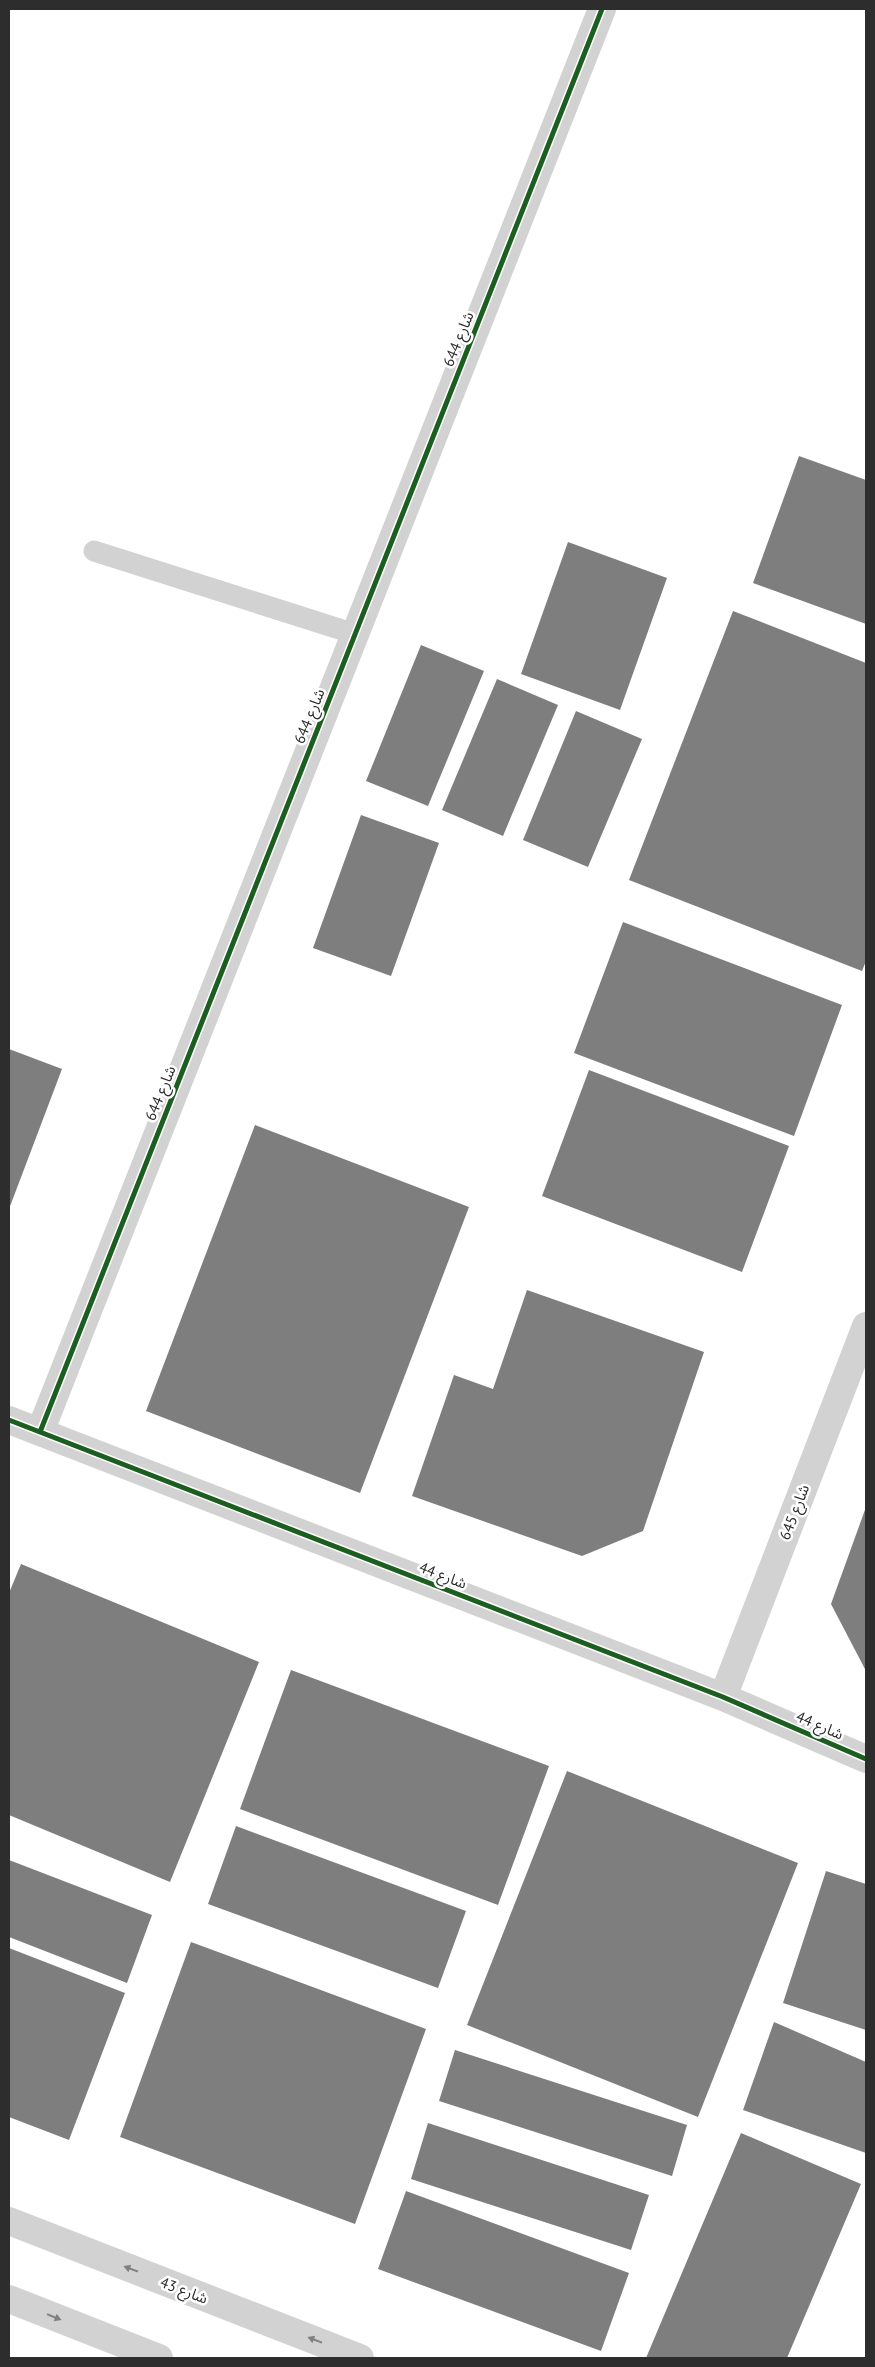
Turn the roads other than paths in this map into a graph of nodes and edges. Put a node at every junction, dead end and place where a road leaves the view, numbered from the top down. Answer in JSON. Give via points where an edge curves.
{"nodes":[{"id":1,"x":602,"y":9,"type":"edge"},
{"id":2,"x":94,"y":550,"type":"dead end"},
{"id":3,"x":355,"y":634,"type":"junction"},
{"id":4,"x":866,"y":1326,"type":"edge"},
{"id":5,"x":9,"y":1420,"type":"edge"},
{"id":6,"x":40,"y":1432,"type":"junction"},
{"id":7,"x":723,"y":1697,"type":"junction"},
{"id":8,"x":866,"y":1759,"type":"edge"},
{"id":9,"x":9,"y":2221,"type":"edge"},
{"id":10,"x":9,"y":2299,"type":"edge"},
{"id":11,"x":159,"y":2358,"type":"edge"},
{"id":12,"x":360,"y":2358,"type":"edge"}],
"edges":[{"from":1,"to":3,"type":"street","name":"شارع 644"},
{"from":2,"to":3,"type":"lane"},
{"from":3,"to":6,"type":"street","name":"شارع 644"},
{"from":4,"to":7,"type":"street","name":"شارع 645"},
{"from":5,"to":6,"type":"street","name":"شارع 44"},
{"from":6,"to":7,"type":"street","name":"شارع 44"},
{"from":7,"to":8,"type":"street","name":"شارع 44"},
{"from":12,"to":9,"type":"street","name":"شارع 43","one_way":true},
{"from":10,"to":11,"type":"street","one_way":true}]}
